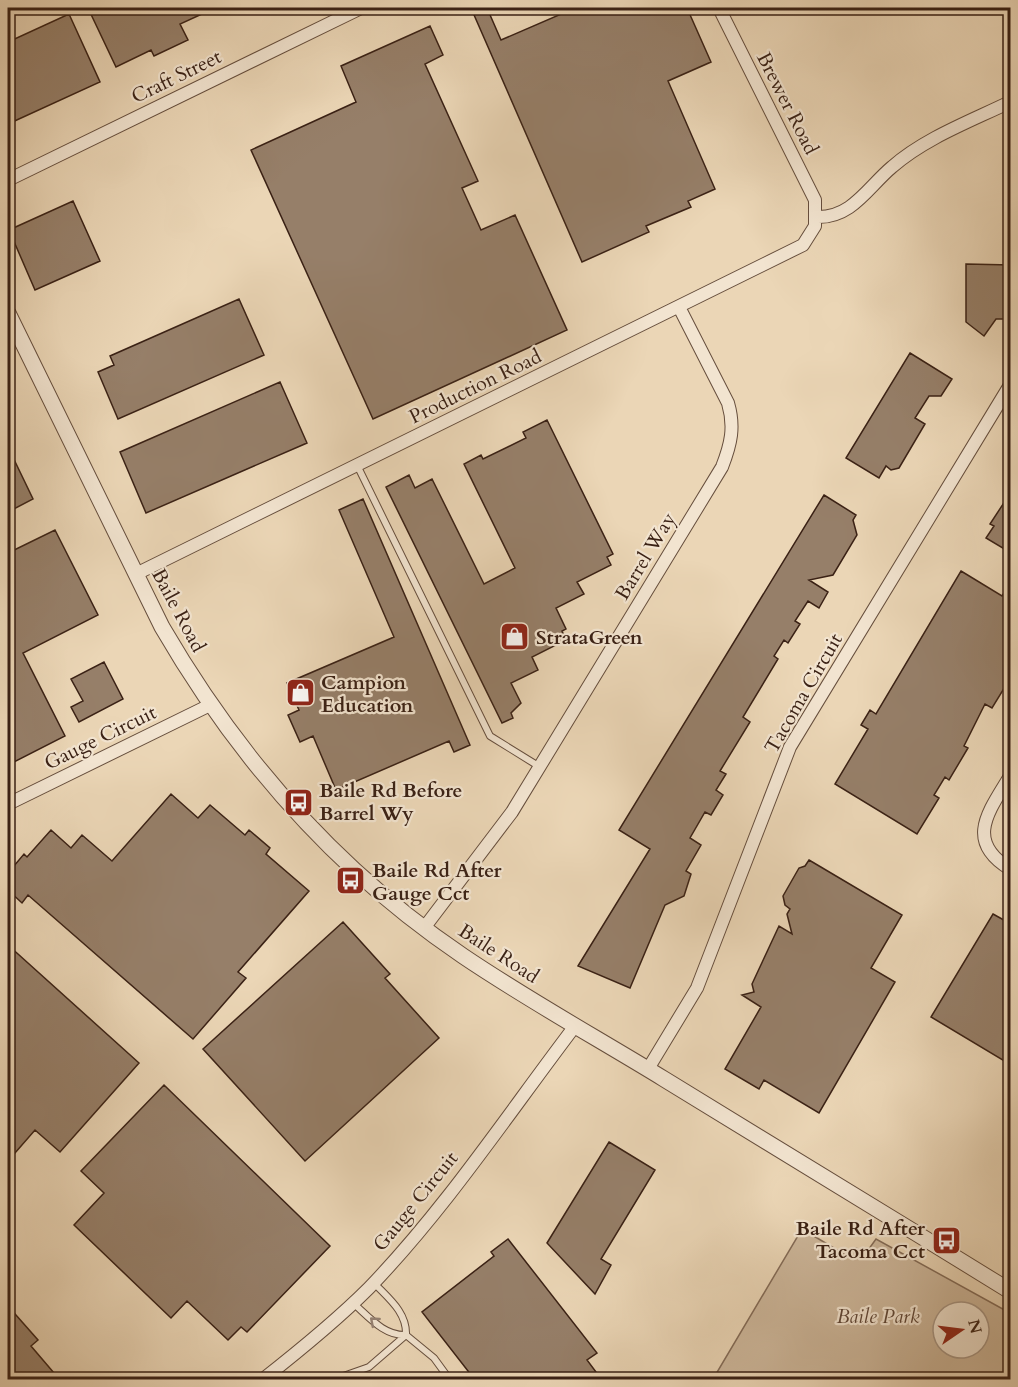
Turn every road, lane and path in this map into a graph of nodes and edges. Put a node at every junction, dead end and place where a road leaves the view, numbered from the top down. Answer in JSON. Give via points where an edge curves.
{"nodes":[{"id":1,"x":361,"y":8,"type":"edge"},
{"id":2,"x":718,"y":8,"type":"edge"},
{"id":3,"x":1011,"y":102,"type":"edge"},
{"id":4,"x":8,"y":180,"type":"edge"},
{"id":5,"x":817,"y":217,"type":"junction"},
{"id":6,"x":679,"y":307,"type":"junction"},
{"id":7,"x":8,"y":313,"type":"edge"},
{"id":8,"x":1011,"y":385,"type":"edge"},
{"id":9,"x":357,"y":465,"type":"junction"},
{"id":10,"x":136,"y":574,"type":"junction"},
{"id":11,"x":210,"y":705,"type":"junction"},
{"id":12,"x":540,"y":767,"type":"junction"},
{"id":13,"x":1011,"y":776,"type":"edge"},
{"id":14,"x":8,"y":804,"type":"edge"},
{"id":15,"x":1011,"y":869,"type":"edge"},
{"id":16,"x":424,"y":928,"type":"junction"},
{"id":17,"x":575,"y":1026,"type":"junction"},
{"id":18,"x":648,"y":1069,"type":"junction"},
{"id":19,"x":374,"y":1282,"type":"junction"},
{"id":20,"x":1011,"y":1291,"type":"edge"},
{"id":21,"x":353,"y":1302,"type":"junction"},
{"id":22,"x":406,"y":1335,"type":"junction"},
{"id":23,"x":262,"y":1380,"type":"edge"},
{"id":24,"x":332,"y":1380,"type":"edge"},
{"id":25,"x":450,"y":1380,"type":"edge"}],
"edges":[{"from":1,"to":4,"type":"street","name":"Craft Street"},
{"from":2,"to":5,"type":"street","name":"Brewer Road","via":[[815,200]]},
{"from":3,"to":5,"type":"street","via":[[901,159],[856,205],[841,213]]},
{"from":5,"to":6,"type":"street","name":"Production Road","via":[[811,235],[800,248]]},
{"from":6,"to":9,"type":"street","name":"Production Road"},
{"from":6,"to":12,"type":"street","name":"Barrel Way","via":[[728,403],[732,419],[730,447],[722,467]]},
{"from":7,"to":10,"type":"street","name":"Baile Road"},
{"from":8,"to":18,"type":"street","name":"Tacoma Circuit","via":[[790,747],[697,988]]},
{"from":9,"to":10,"type":"street","name":"Production Road"},
{"from":9,"to":12,"type":"lane","via":[[490,736]]},
{"from":10,"to":11,"type":"street","name":"Baile Road","via":[[162,627]]},
{"from":11,"to":14,"type":"street","name":"Gauge Circuit"},
{"from":11,"to":16,"type":"street","name":"Baile Road","via":[[246,754],[326,845]]},
{"from":12,"to":16,"type":"street","name":"Barrel Way","via":[[502,826]]},
{"from":13,"to":15,"type":"street","via":[[985,818],[984,841],[998,862]]},
{"from":16,"to":17,"type":"street","name":"Baile Road"},
{"from":17,"to":18,"type":"street","name":"Baile Road"},
{"from":17,"to":19,"type":"street","name":"Gauge Circuit","via":[[419,1232]]},
{"from":18,"to":20,"type":"street","name":"Baile Road"},
{"from":19,"to":21,"type":"street","name":"Gauge Circuit"},
{"from":19,"to":22,"type":"lane","via":[[402,1313]]},
{"from":22,"to":21,"type":"lane","one_way":true,"via":[[385,1330]]},
{"from":21,"to":23,"type":"street","name":"Gauge Circuit"},
{"from":22,"to":24,"type":"lane","via":[[369,1367]]},
{"from":22,"to":25,"type":"lane","via":[[434,1358]]}]}
